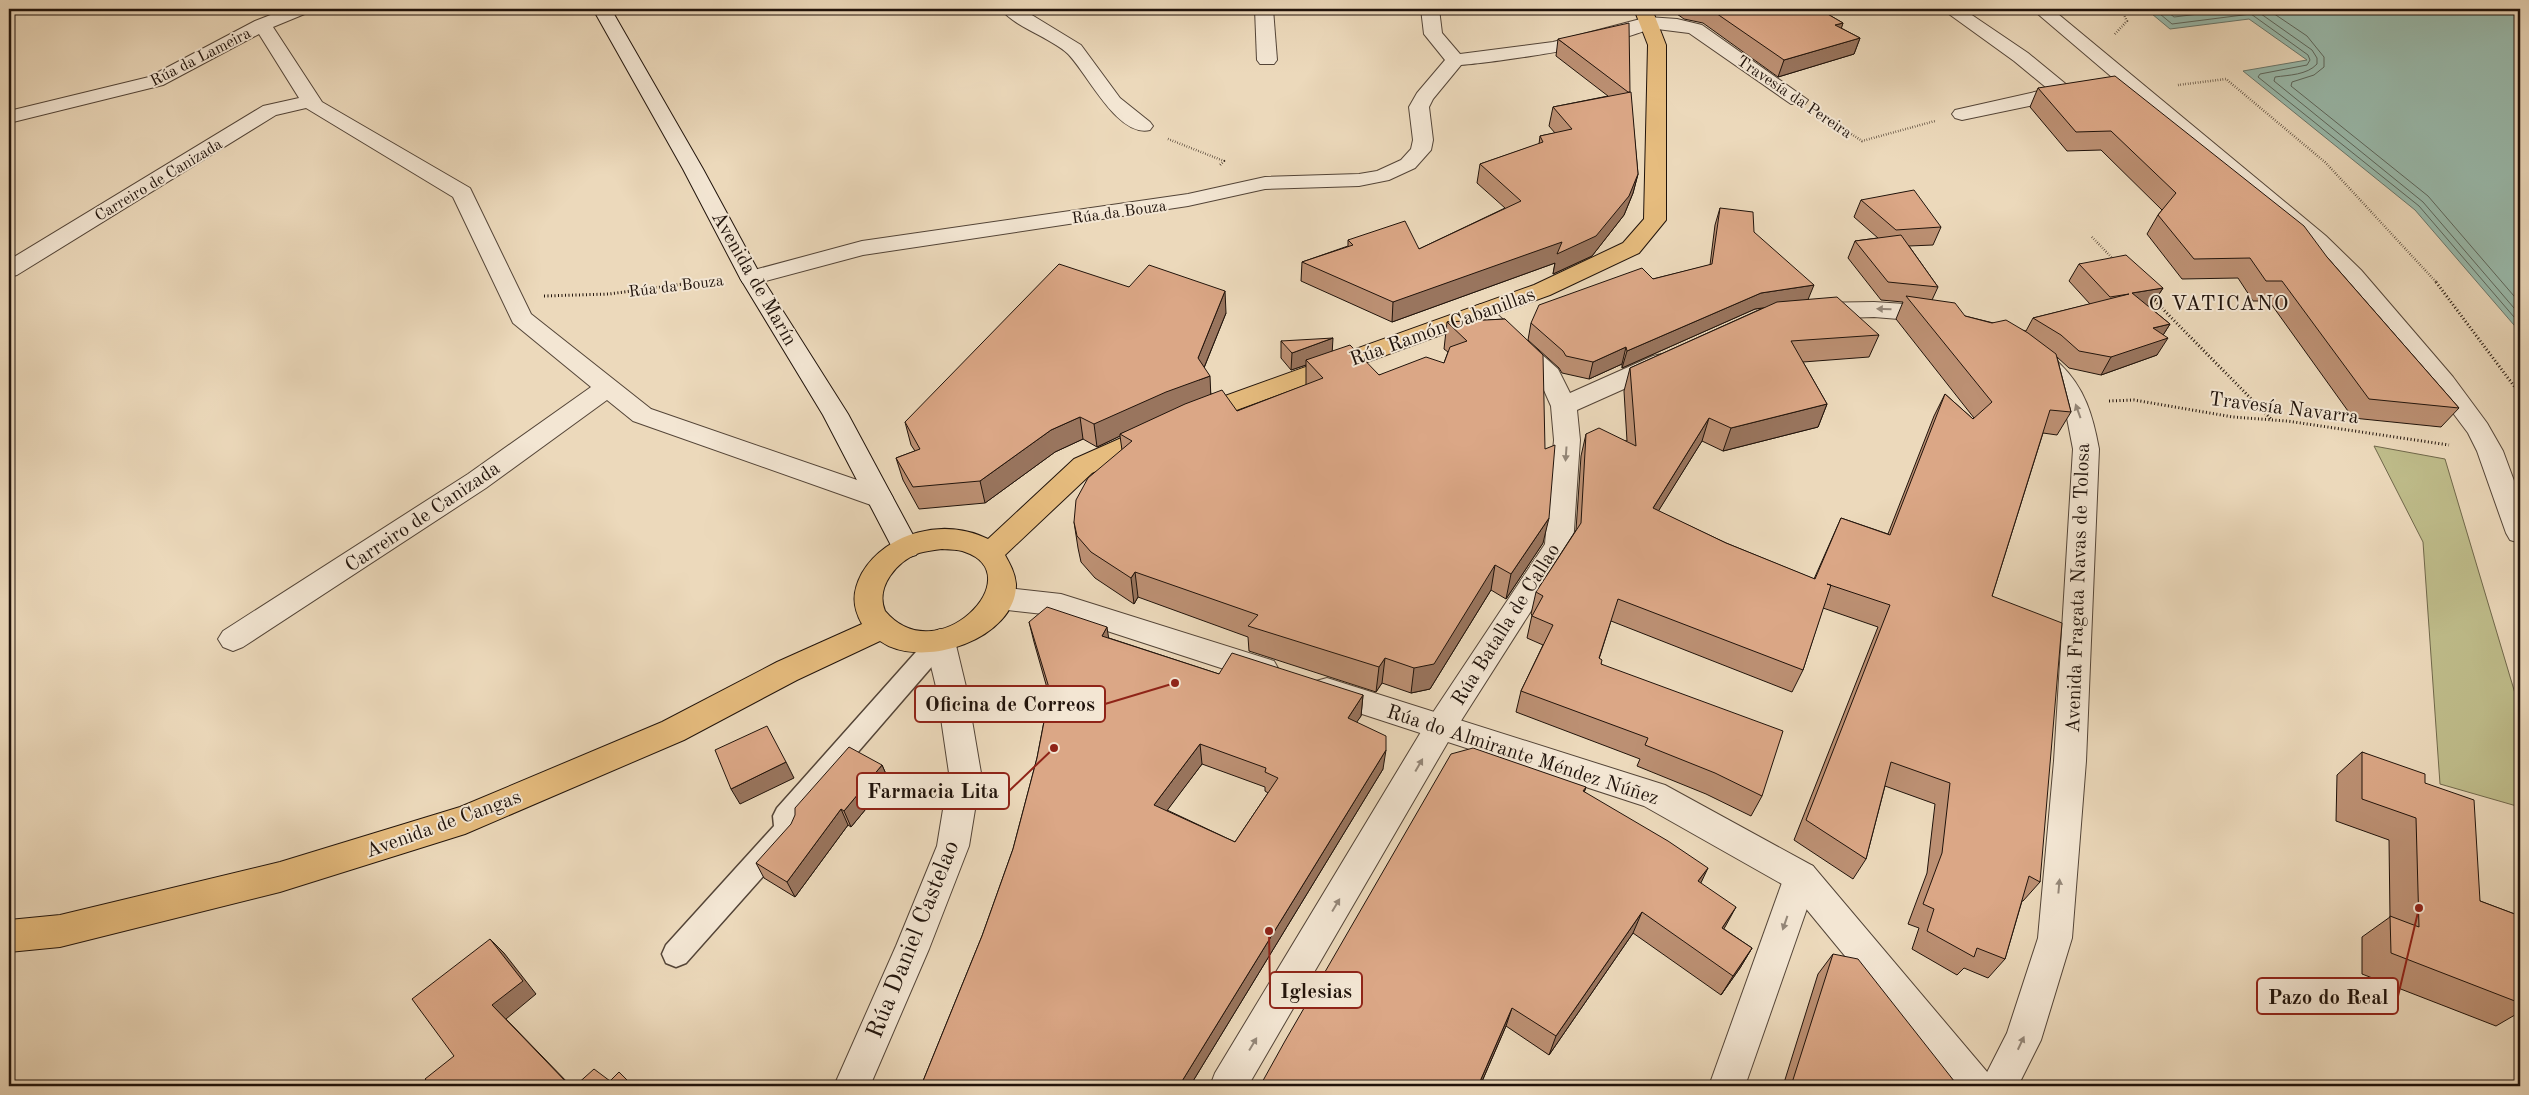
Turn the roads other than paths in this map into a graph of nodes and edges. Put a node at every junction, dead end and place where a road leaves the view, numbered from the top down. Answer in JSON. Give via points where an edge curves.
{"nodes":[{"id":1,"x":297,"y":9,"type":"edge"},
{"id":2,"x":602,"y":9,"type":"edge"},
{"id":3,"x":1010,"y":9,"type":"edge"},
{"id":4,"x":1264,"y":9,"type":"edge"},
{"id":5,"x":1430,"y":9,"type":"edge"},
{"id":6,"x":1951,"y":9,"type":"edge"},
{"id":7,"x":2041,"y":9,"type":"edge"},
{"id":8,"x":1646,"y":16,"type":"edge"},
{"id":9,"x":262,"y":25,"type":"junction"},
{"id":10,"x":1267,"y":60,"type":"dead end"},
{"id":11,"x":1455,"y":60,"type":"junction"},
{"id":12,"x":2127,"y":81,"type":"junction"},
{"id":13,"x":2063,"y":92,"type":"junction"},
{"id":14,"x":1798,"y":100,"type":"road end"},
{"id":15,"x":313,"y":101,"type":"junction"},
{"id":16,"x":1962,"y":114,"type":"road end"},
{"id":17,"x":9,"y":117,"type":"edge"},
{"id":18,"x":1143,"y":126,"type":"road end"},
{"id":19,"x":9,"y":270,"type":"edge"},
{"id":20,"x":751,"y":278,"type":"junction"},
{"id":21,"x":1481,"y":312,"type":"junction"},
{"id":22,"x":1783,"y":314,"type":"edge"},
{"id":23,"x":1956,"y":318,"type":"edge"},
{"id":24,"x":2009,"y":339,"type":"edge"},
{"id":25,"x":1685,"y":352,"type":"edge"},
{"id":26,"x":607,"y":387,"type":"junction"},
{"id":27,"x":1564,"y":406,"type":"junction"},
{"id":28,"x":880,"y":498,"type":"junction"},
{"id":29,"x":2520,"y":533,"type":"edge"},
{"id":30,"x":906,"y":548,"type":"junction"},
{"id":31,"x":989,"y":554,"type":"junction"},
{"id":32,"x":999,"y":598,"type":"junction"},
{"id":33,"x":881,"y":628,"type":"junction"},
{"id":34,"x":234,"y":639,"type":"dead end"},
{"id":35,"x":940,"y":641,"type":"junction"},
{"id":36,"x":1441,"y":726,"type":"junction"},
{"id":37,"x":1801,"y":878,"type":"junction"},
{"id":38,"x":9,"y":936,"type":"edge"},
{"id":39,"x":676,"y":954,"type":"dead end"},
{"id":40,"x":852,"y":1086,"type":"edge"},
{"id":41,"x":1228,"y":1086,"type":"edge"},
{"id":42,"x":1727,"y":1086,"type":"edge"},
{"id":43,"x":1975,"y":1086,"type":"edge"},
{"id":44,"x":1998,"y":1086,"type":"edge"}],
"edges":[{"from":1,"to":9,"type":"street","name":"Rúa da Lameira"},
{"from":2,"to":20,"type":"street","name":"Avenida de Marín"},
{"from":3,"to":18,"type":"street","via":[[1074,49],[1113,102]]},
{"from":4,"to":10,"type":"street"},
{"from":5,"to":11,"type":"street","via":[[1433,34]]},
{"from":6,"to":13,"type":"street"},
{"from":7,"to":12,"type":"street"},
{"from":8,"to":11,"type":"street","via":[[1534,52]]},
{"from":8,"to":14,"type":"street","name":"Travesía da Pereira","via":[[1695,29]]},
{"from":8,"to":21,"type":"main road","name":"Rúa Ramón Cabanillas","via":[[1657,45],[1654,220],[1632,248],[1542,290]]},
{"from":9,"to":15,"type":"street"},
{"from":9,"to":17,"type":"street","name":"Rúa da Lameira","via":[[156,81]]},
{"from":11,"to":20,"type":"street","name":"Rúa da Bouza","via":[[1424,97],[1419,107],[1421,150],[1399,170],[1359,180],[1265,182],[1188,200],[862,248]]},
{"from":12,"to":13,"type":"street"},
{"from":12,"to":29,"type":"street","via":[[2318,241],[2353,275],[2444,383],[2478,429],[2490,451]]},
{"from":13,"to":16,"type":"street"},
{"from":15,"to":19,"type":"street","name":"Carreiro de Canizada","via":[[270,110]]},
{"from":15,"to":26,"type":"street","via":[[314,106],[462,193],[521,318]]},
{"from":20,"to":28,"type":"street","name":"Avenida de Marín","via":[[835,414]]},
{"from":21,"to":27,"type":"street","name":"Rúa Batalla de Callao","via":[[1549,375]]},
{"from":21,"to":31,"type":"main road","name":"Rúa Ramón Cabanillas","via":[[1177,422],[1083,466]]},
{"from":23,"to":22,"type":"street","one_way":true,"via":[[1911,310],[1871,308]]},
{"from":44,"to":24,"type":"street","name":"Avenida Fragata Navas de Tolosa","one_way":true,"via":[[2023,1040],[2055,938],[2070,761],[2086,449],[2081,419],[2067,385],[2026,348]]},
{"from":25,"to":27,"type":"street"},
{"from":26,"to":28,"type":"street","via":[[642,415]]},
{"from":26,"to":34,"type":"street","name":"Carreiro de Canizada","via":[[477,481]]},
{"from":27,"to":36,"type":"street","name":"Rúa Batalla de Callao","one_way":true,"via":[[1567,440],[1559,545]]},
{"from":28,"to":30,"type":"street","name":"Avenida de Marín"},
{"from":30,"to":31,"type":"main road","via":[[924,541],[960,540]]},
{"from":30,"to":33,"type":"main road","via":[[890,558],[869,585],[867,601],[871,615]]},
{"from":31,"to":32,"type":"main road","via":[[998,566],[1002,581]]},
{"from":32,"to":35,"type":"main road","via":[[991,612],[977,625]]},
{"from":32,"to":36,"type":"street","name":"Rúa do Almirante Méndez Núñez","via":[[1061,605]]},
{"from":33,"to":35,"type":"main road","via":[[897,638],[918,642]]},
{"from":33,"to":38,"type":"main road","name":"Avenida de Cangas","via":[[787,670],[673,731],[465,820],[280,878],[60,931]]},
{"from":35,"to":39,"type":"lane","via":[[786,816],[788,830]]},
{"from":35,"to":40,"type":"street","name":"Rúa Daniel Castelao","via":[[965,773],[953,846],[912,950]]},
{"from":36,"to":37,"type":"street","name":"Rúa do Almirante Méndez Núñez","via":[[1654,795]]},
{"from":41,"to":36,"type":"street","name":"Rúa Batalla de Callao","one_way":true},
{"from":37,"to":42,"type":"street","one_way":true},
{"from":37,"to":43,"type":"street","name":"Rúa do Almirante Méndez Núñez"}]}
